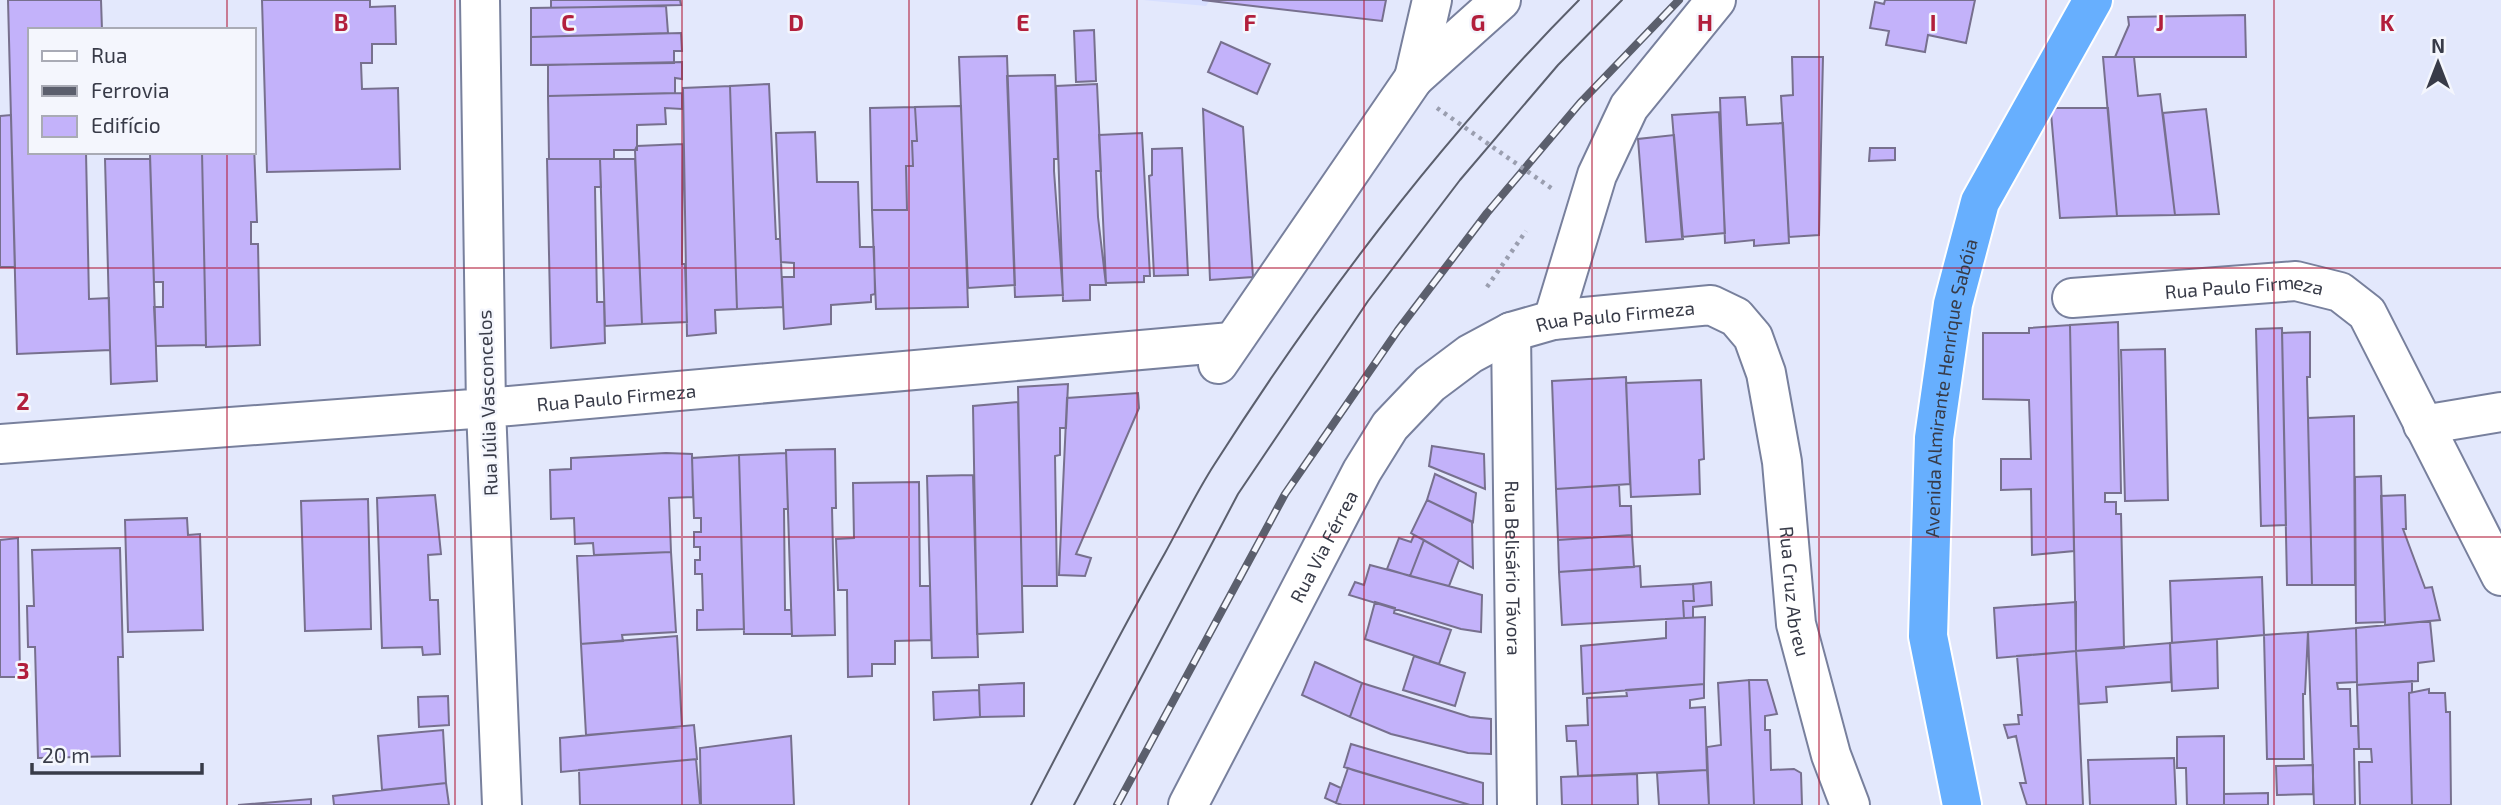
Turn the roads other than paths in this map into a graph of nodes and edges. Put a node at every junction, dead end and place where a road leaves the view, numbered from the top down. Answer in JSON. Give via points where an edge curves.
{"nodes":[{"id":1,"x":480,"y":0,"type":"edge"},
{"id":2,"x":1432,"y":0,"type":"edge"},
{"id":3,"x":1501,"y":0,"type":"edge"},
{"id":4,"x":1716,"y":0,"type":"edge"},
{"id":5,"x":2093,"y":0,"type":"edge"},
{"id":6,"x":1414,"y":78,"type":"junction"},
{"id":7,"x":2072,"y":298,"type":"dead end"},
{"id":8,"x":1553,"y":320,"type":"junction"},
{"id":9,"x":1511,"y":332,"type":"junction"},
{"id":10,"x":1766,"y":373,"type":"joint"},
{"id":11,"x":486,"y":408,"type":"junction"},
{"id":12,"x":2501,"y":412,"type":"edge"},
{"id":13,"x":2423,"y":425,"type":"junction"},
{"id":14,"x":0,"y":444,"type":"edge"},
{"id":15,"x":2501,"y":576,"type":"edge"},
{"id":16,"x":502,"y":805,"type":"edge"},
{"id":17,"x":1188,"y":805,"type":"edge"},
{"id":18,"x":1517,"y":805,"type":"edge"},
{"id":19,"x":1850,"y":805,"type":"edge"},
{"id":20,"x":1962,"y":805,"type":"edge"}],
"edges":[{"from":1,"to":11,"type":"street","name":"Rua Júlia Vasconcelos"},
{"from":2,"to":6,"type":"street"},
{"from":3,"to":6,"type":"street"},
{"from":4,"to":8,"type":"street","via":[[1629,107],[1597,174]]},
{"from":5,"to":20,"type":"highway","name":"Avenida Almirante Henrique Sabóia","via":[[1979,202],[1953,304],[1934,438],[1928,636]]},
{"from":6,"to":11,"type":"street","name":"Rua Paulo Firmeza","via":[[1225,353]]},
{"from":7,"to":13,"type":"street","name":"Rua Paulo Firmeza","via":[[2296,281],[2340,292],[2367,313]]},
{"from":8,"to":9,"type":"street","name":"Rua Paulo Firmeza"},
{"from":8,"to":10,"type":"street","name":"Rua Paulo Firmeza","via":[[1711,305],[1736,317],[1753,337]]},
{"from":9,"to":17,"type":"street","name":"Rua Via Férrea","via":[[1470,354],[1430,384],[1390,426],[1362,471]]},
{"from":9,"to":18,"type":"street","name":"Rua Belisário Távora"},
{"from":10,"to":19,"type":"street","name":"Rua Cruz Abreu","via":[[1782,462],[1796,624],[1831,755]]},
{"from":11,"to":14,"type":"street","name":"Rua Paulo Firmeza"},
{"from":11,"to":16,"type":"street","name":"Rua Júlia Vasconcelos"},
{"from":12,"to":13,"type":"street"},
{"from":13,"to":15,"type":"street","name":"Rua Paulo Firmeza"}]}
